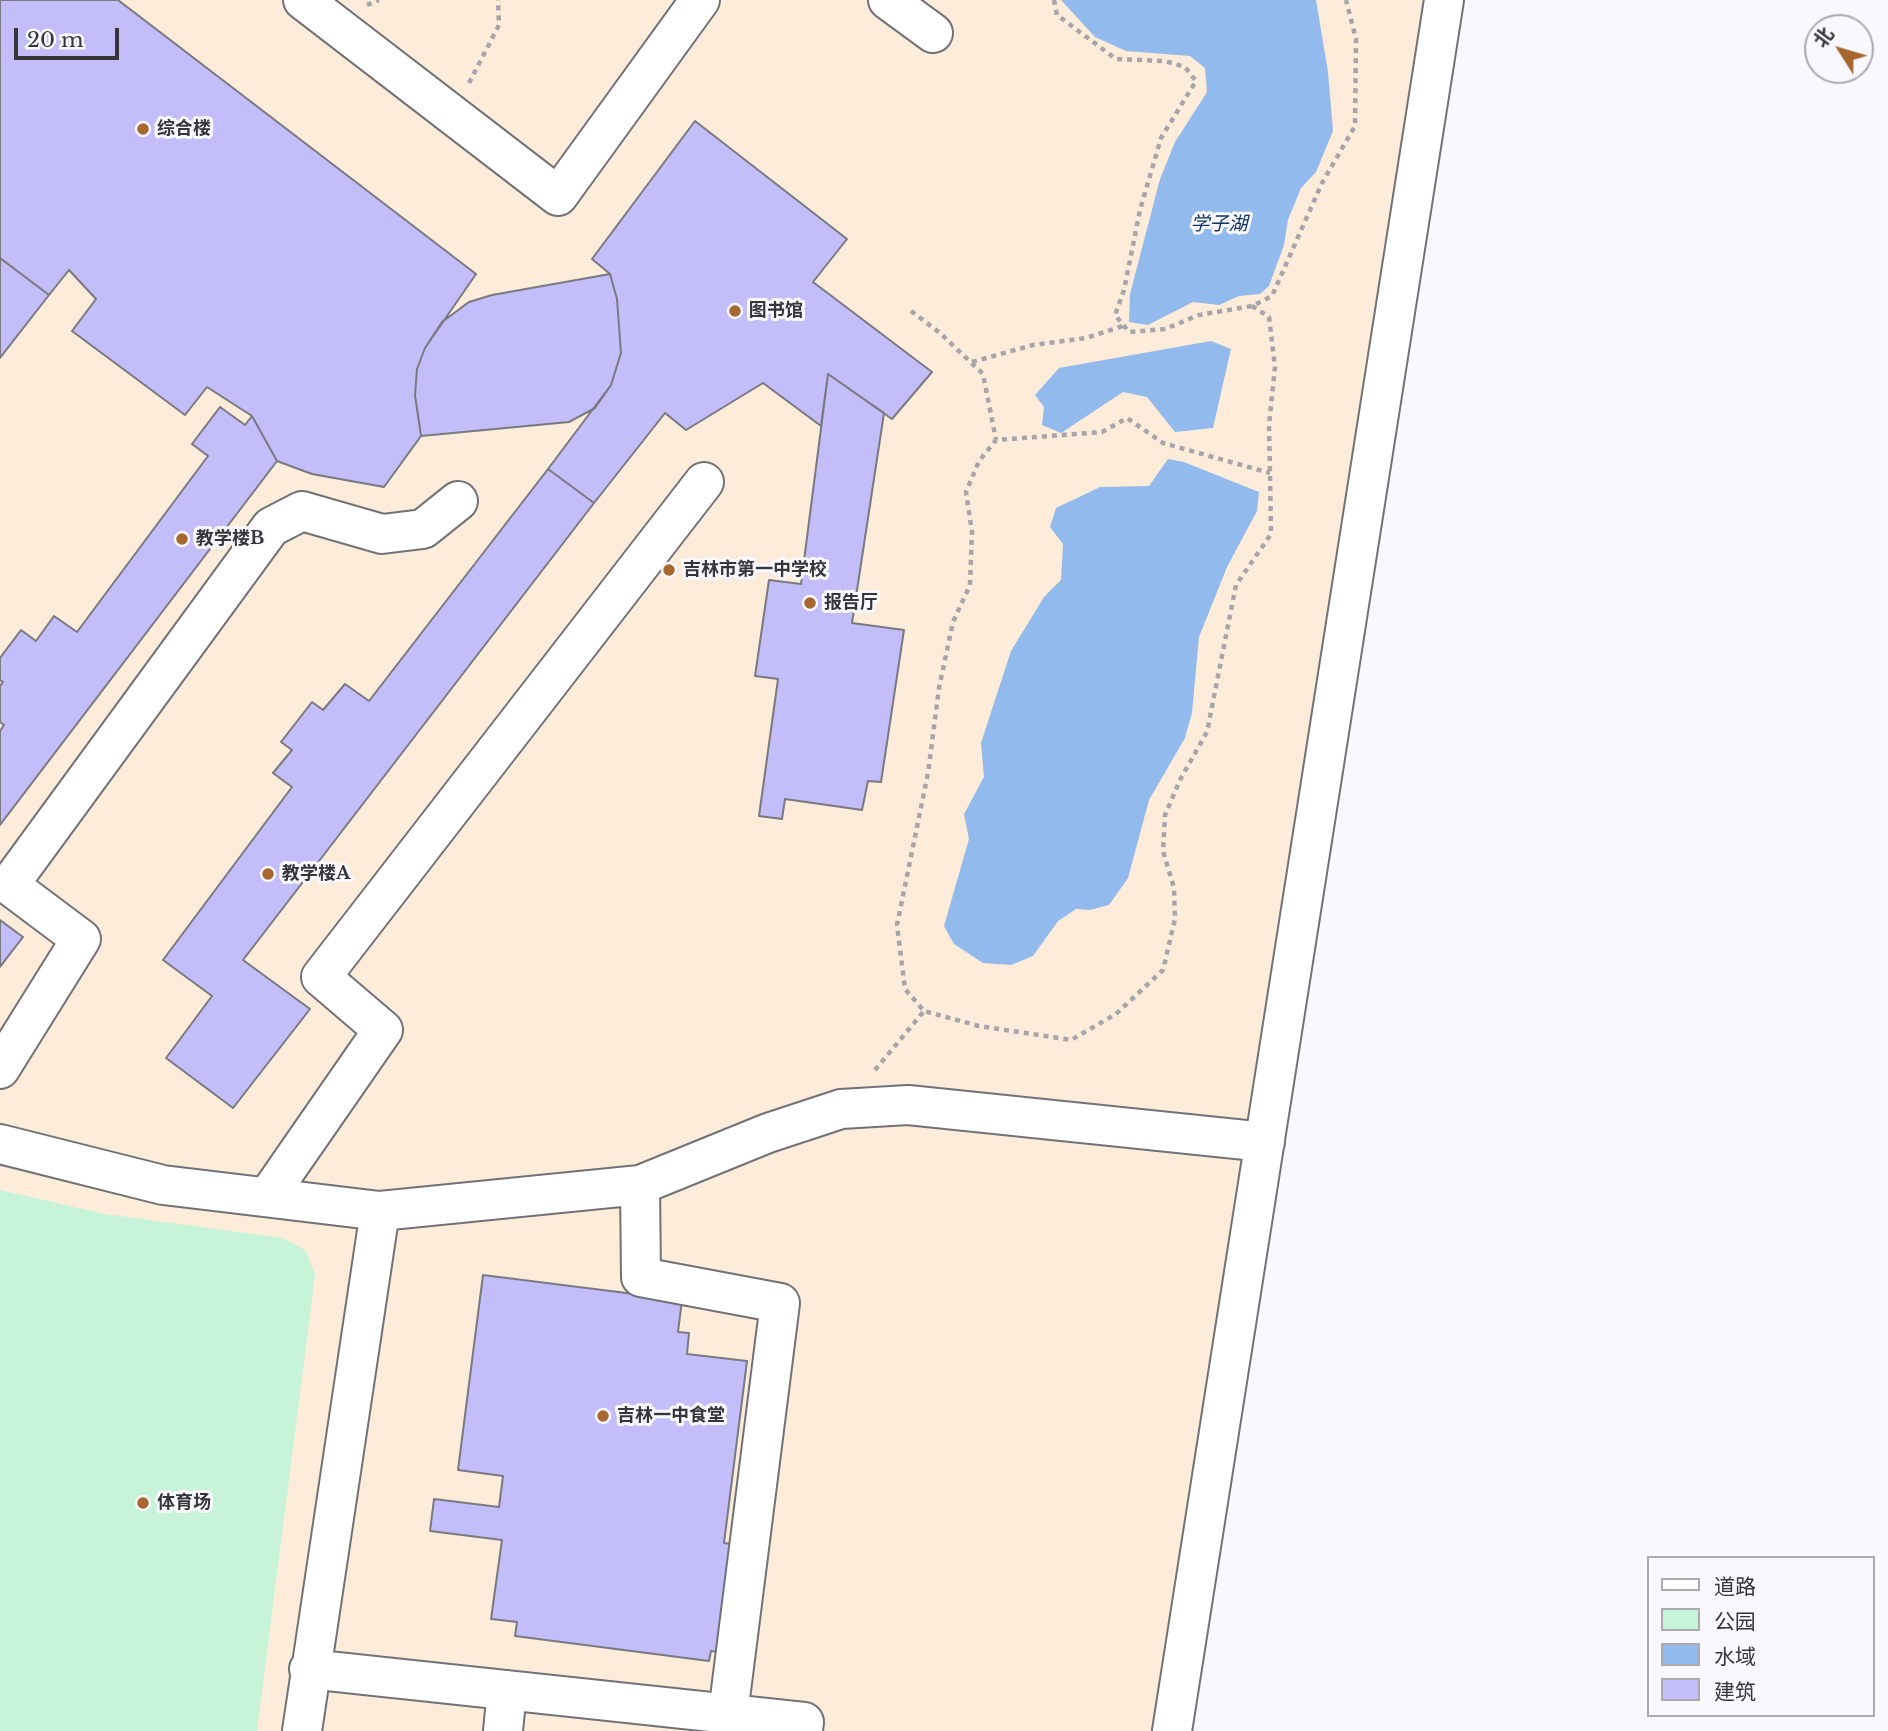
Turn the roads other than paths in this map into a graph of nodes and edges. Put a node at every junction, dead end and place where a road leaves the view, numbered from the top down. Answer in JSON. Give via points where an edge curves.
{"nodes":[{"id":1,"x":303,"y":0,"type":"edge"},
{"id":2,"x":700,"y":0,"type":"edge"},
{"id":3,"x":888,"y":0,"type":"edge"},
{"id":4,"x":1444,"y":0,"type":"edge"},
{"id":5,"x":933,"y":33,"type":"dead end"},
{"id":6,"x":704,"y":482,"type":"dead end"},
{"id":7,"x":458,"y":501,"type":"dead end"},
{"id":8,"x":0,"y":1069,"type":"edge"},
{"id":9,"x":1265,"y":1142,"type":"junction"},
{"id":10,"x":0,"y":1144,"type":"edge"},
{"id":11,"x":640,"y":1185,"type":"junction"},
{"id":12,"x":268,"y":1196,"type":"junction"},
{"id":13,"x":380,"y":1211,"type":"junction"},
{"id":14,"x":309,"y":1669,"type":"junction"},
{"id":15,"x":507,"y":1690,"type":"junction"},
{"id":16,"x":728,"y":1714,"type":"junction"},
{"id":17,"x":302,"y":1731,"type":"edge"},
{"id":18,"x":503,"y":1731,"type":"edge"},
{"id":19,"x":803,"y":1731,"type":"edge"},
{"id":20,"x":1172,"y":1731,"type":"edge"}],
"edges":[{"from":1,"to":2,"type":"street","via":[[558,196]]},
{"from":3,"to":5,"type":"street"},
{"from":4,"to":9,"type":"street"},
{"from":6,"to":12,"type":"street","via":[[321,977],[383,1030]]},
{"from":7,"to":8,"type":"street","via":[[423,529],[382,534],[302,511],[271,527],[9,885],[81,939]]},
{"from":9,"to":11,"type":"street","via":[[908,1105],[841,1109]]},
{"from":9,"to":20,"type":"street"},
{"from":10,"to":12,"type":"street","via":[[163,1185]]},
{"from":11,"to":13,"type":"street"},
{"from":11,"to":16,"type":"street","via":[[641,1277],[780,1303]]},
{"from":12,"to":13,"type":"street"},
{"from":13,"to":14,"type":"street"},
{"from":14,"to":15,"type":"street"},
{"from":14,"to":17,"type":"street"},
{"from":15,"to":16,"type":"street"},
{"from":15,"to":18,"type":"street"},
{"from":16,"to":19,"type":"street","via":[[804,1722]]}]}
